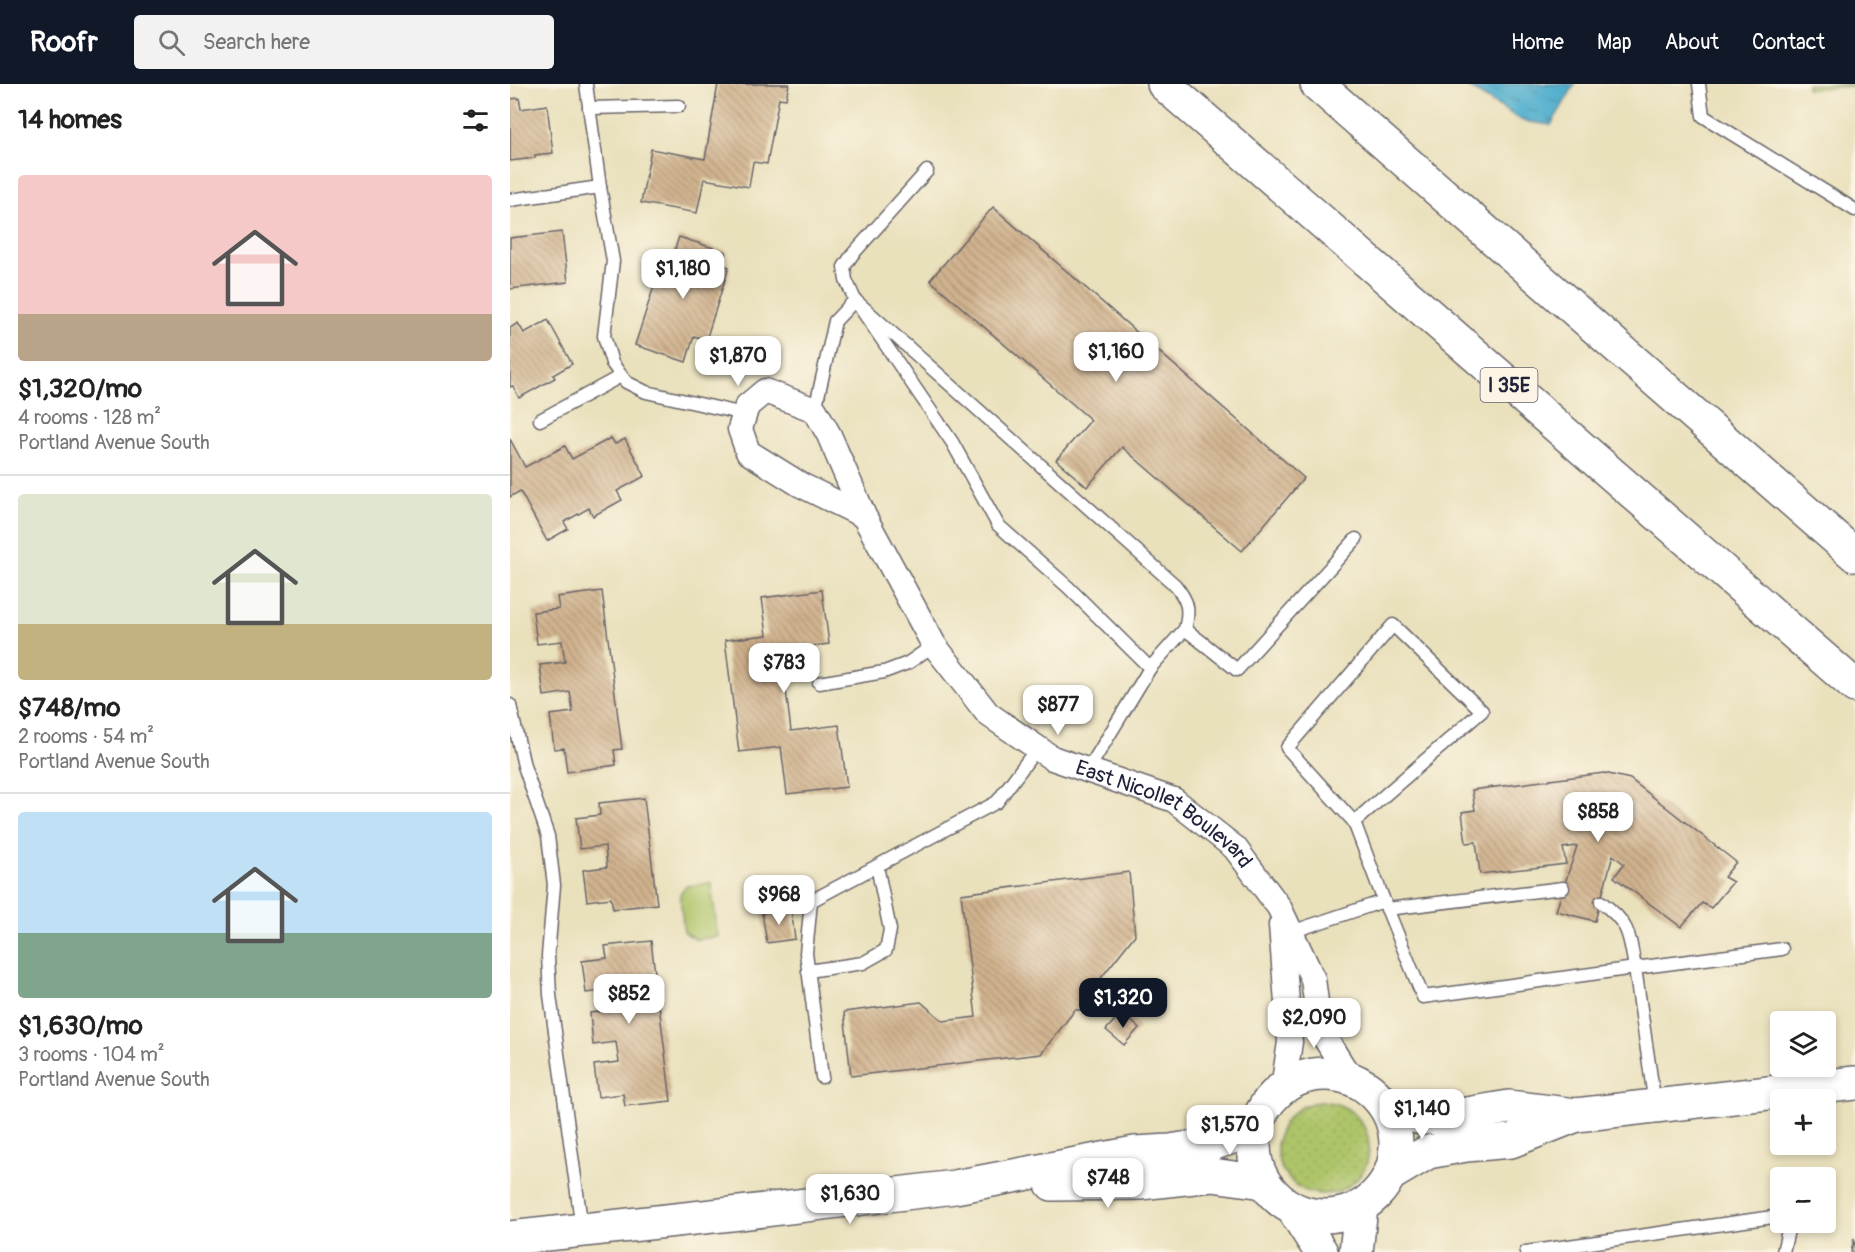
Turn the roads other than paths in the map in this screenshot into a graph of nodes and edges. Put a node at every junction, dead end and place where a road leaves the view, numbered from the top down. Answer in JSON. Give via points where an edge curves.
{"nodes":[{"id":1,"x":586,"y":84,"type":"edge"},
{"id":2,"x":1164,"y":84,"type":"edge"},
{"id":3,"x":1317,"y":84,"type":"edge"},
{"id":4,"x":1699,"y":84,"type":"edge"},
{"id":5,"x":679,"y":106,"type":"dead end"},
{"id":6,"x":589,"y":108,"type":"junction"},
{"id":7,"x":927,"y":171,"type":"dead end"},
{"id":8,"x":600,"y":187,"type":"junction"},
{"id":9,"x":510,"y":200,"type":"edge"},
{"id":10,"x":1855,"y":210,"type":"edge"},
{"id":11,"x":855,"y":300,"type":"junction"},
{"id":12,"x":621,"y":376,"type":"junction"},
{"id":13,"x":815,"y":410,"type":"junction"},
{"id":14,"x":744,"y":414,"type":"junction"},
{"id":15,"x":540,"y":420,"type":"dead end"},
{"id":16,"x":864,"y":516,"type":"junction"},
{"id":17,"x":1356,"y":539,"type":"dead end"},
{"id":18,"x":1855,"y":555,"type":"edge"},
{"id":19,"x":1185,"y":629,"type":"junction"},
{"id":20,"x":934,"y":645,"type":"junction"},
{"id":21,"x":1150,"y":668,"type":"junction"},
{"id":22,"x":819,"y":683,"type":"dead end"},
{"id":23,"x":1855,"y":686,"type":"edge"},
{"id":24,"x":510,"y":705,"type":"edge"},
{"id":25,"x":1037,"y":748,"type":"junction"},
{"id":26,"x":1088,"y":770,"type":"junction"},
{"id":27,"x":1354,"y":822,"type":"junction"},
{"id":28,"x":877,"y":866,"type":"junction"},
{"id":29,"x":1563,"y":888,"type":"dead end"},
{"id":30,"x":1601,"y":902,"type":"dead end"},
{"id":31,"x":1385,"y":905,"type":"junction"},
{"id":32,"x":1279,"y":907,"type":"junction"},
{"id":33,"x":1291,"y":932,"type":"junction"},
{"id":34,"x":1782,"y":949,"type":"dead end"},
{"id":35,"x":1635,"y":968,"type":"junction"},
{"id":36,"x":808,"y":971,"type":"junction"},
{"id":37,"x":822,"y":1077,"type":"dead end"},
{"id":38,"x":1350,"y":1078,"type":"junction"},
{"id":39,"x":1855,"y":1083,"type":"edge"},
{"id":40,"x":1282,"y":1088,"type":"junction"},
{"id":41,"x":1656,"y":1106,"type":"junction"},
{"id":42,"x":1386,"y":1108,"type":"junction"},
{"id":43,"x":1576,"y":1115,"type":"junction"},
{"id":44,"x":1257,"y":1124,"type":"junction"},
{"id":45,"x":1390,"y":1174,"type":"junction"},
{"id":46,"x":1264,"y":1182,"type":"junction"},
{"id":47,"x":955,"y":1187,"type":"junction"},
{"id":48,"x":1361,"y":1207,"type":"junction"},
{"id":49,"x":1294,"y":1210,"type":"junction"},
{"id":50,"x":1770,"y":1217,"type":"edge"},
{"id":51,"x":582,"y":1229,"type":"junction"},
{"id":52,"x":1788,"y":1233,"type":"edge"},
{"id":53,"x":510,"y":1238,"type":"edge"},
{"id":54,"x":1785,"y":1250,"type":"edge"},
{"id":55,"x":1321,"y":1252,"type":"edge"},
{"id":56,"x":1356,"y":1252,"type":"edge"},
{"id":57,"x":1526,"y":1252,"type":"edge"}],
"edges":[{"from":1,"to":6,"type":"lane"},
{"from":2,"to":23,"type":"main road","number":"I 35E"},
{"from":3,"to":18,"type":"main road"},
{"from":4,"to":10,"type":"lane","via":[[1703,116]]},
{"from":5,"to":6,"type":"lane"},
{"from":6,"to":8,"type":"lane"},
{"from":7,"to":11,"type":"lane","via":[[844,267]]},
{"from":8,"to":9,"type":"lane"},
{"from":8,"to":12,"type":"lane","via":[[613,261],[604,336],[612,363]]},
{"from":11,"to":13,"type":"lane","via":[[835,321]]},
{"from":11,"to":19,"type":"lane","via":[[1175,585],[1189,612]]},
{"from":11,"to":21,"type":"lane","via":[[952,442],[998,525]]},
{"from":12,"to":14,"type":"lane","via":[[646,392]]},
{"from":12,"to":15,"type":"lane"},
{"from":13,"to":14,"type":"street","via":[[765,391],[747,406]]},
{"from":13,"to":16,"type":"street","name":"East Nicollet Boulevard"},
{"from":14,"to":16,"type":"street","via":[[740,429],[748,452],[801,485]]},
{"from":16,"to":20,"type":"street","name":"East Nicollet Boulevard"},
{"from":17,"to":19,"type":"lane","via":[[1237,670]]},
{"from":19,"to":21,"type":"lane"},
{"from":20,"to":22,"type":"lane","via":[[908,663],[884,672]]},
{"from":20,"to":25,"type":"street","name":"East Nicollet Boulevard","via":[[988,714]]},
{"from":21,"to":26,"type":"lane"},
{"from":24,"to":51,"type":"lane","via":[[524,766],[548,836],[554,885],[548,956],[550,995]]},
{"from":25,"to":26,"type":"street","name":"East Nicollet Boulevard","via":[[1052,758]]},
{"from":25,"to":28,"type":"lane","via":[[997,802]]},
{"from":26,"to":32,"type":"street","name":"East Nicollet Boulevard","via":[[1174,800],[1234,848]]},
{"from":27,"to":27,"type":"lane","via":[[1287,748],[1393,624],[1482,711]]},
{"from":27,"to":31,"type":"lane"},
{"from":28,"to":36,"type":"lane","via":[[811,901]]},
{"from":28,"to":36,"type":"lane","via":[[891,930],[886,950],[863,963]]},
{"from":29,"to":31,"type":"lane"},
{"from":30,"to":35,"type":"lane","via":[[1619,915],[1630,934]]},
{"from":31,"to":33,"type":"lane"},
{"from":31,"to":35,"type":"lane","via":[[1423,997]]},
{"from":32,"to":33,"type":"street","name":"East Nicollet Boulevard"},
{"from":32,"to":40,"type":"street","via":[[1290,1042]]},
{"from":33,"to":38,"type":"street","name":"East Nicollet Boulevard","via":[[1313,979],[1325,1038]]},
{"from":34,"to":35,"type":"lane"},
{"from":35,"to":41,"type":"lane"},
{"from":36,"to":37,"type":"lane"},
{"from":38,"to":40,"type":"main road","via":[[1315,1075]]},
{"from":38,"to":42,"type":"main road","via":[[1377,1095]]},
{"from":39,"to":41,"type":"main road"},
{"from":40,"to":44,"type":"main road","via":[[1263,1110]]},
{"from":41,"to":43,"type":"main road"},
{"from":42,"to":43,"type":"main road","via":[[1421,1118],[1509,1107]]},
{"from":42,"to":45,"type":"main road","via":[[1396,1141],[1396,1158]]},
{"from":43,"to":45,"type":"main road","via":[[1511,1141],[1428,1152]]},
{"from":44,"to":46,"type":"main road","via":[[1256,1163]]},
{"from":44,"to":47,"type":"main road","via":[[1208,1145],[1135,1153]]},
{"from":45,"to":48,"type":"main road","via":[[1378,1193]]},
{"from":46,"to":47,"type":"main road","via":[[1212,1175],[1140,1182]]},
{"from":46,"to":49,"type":"main road"},
{"from":47,"to":51,"type":"main road"},
{"from":48,"to":49,"type":"main road","via":[[1339,1215],[1316,1216]]},
{"from":48,"to":56,"type":"main road"},
{"from":49,"to":55,"type":"main road"},
{"from":50,"to":57,"type":"lane"},
{"from":51,"to":53,"type":"main road"},
{"from":52,"to":54,"type":"lane"}]}
